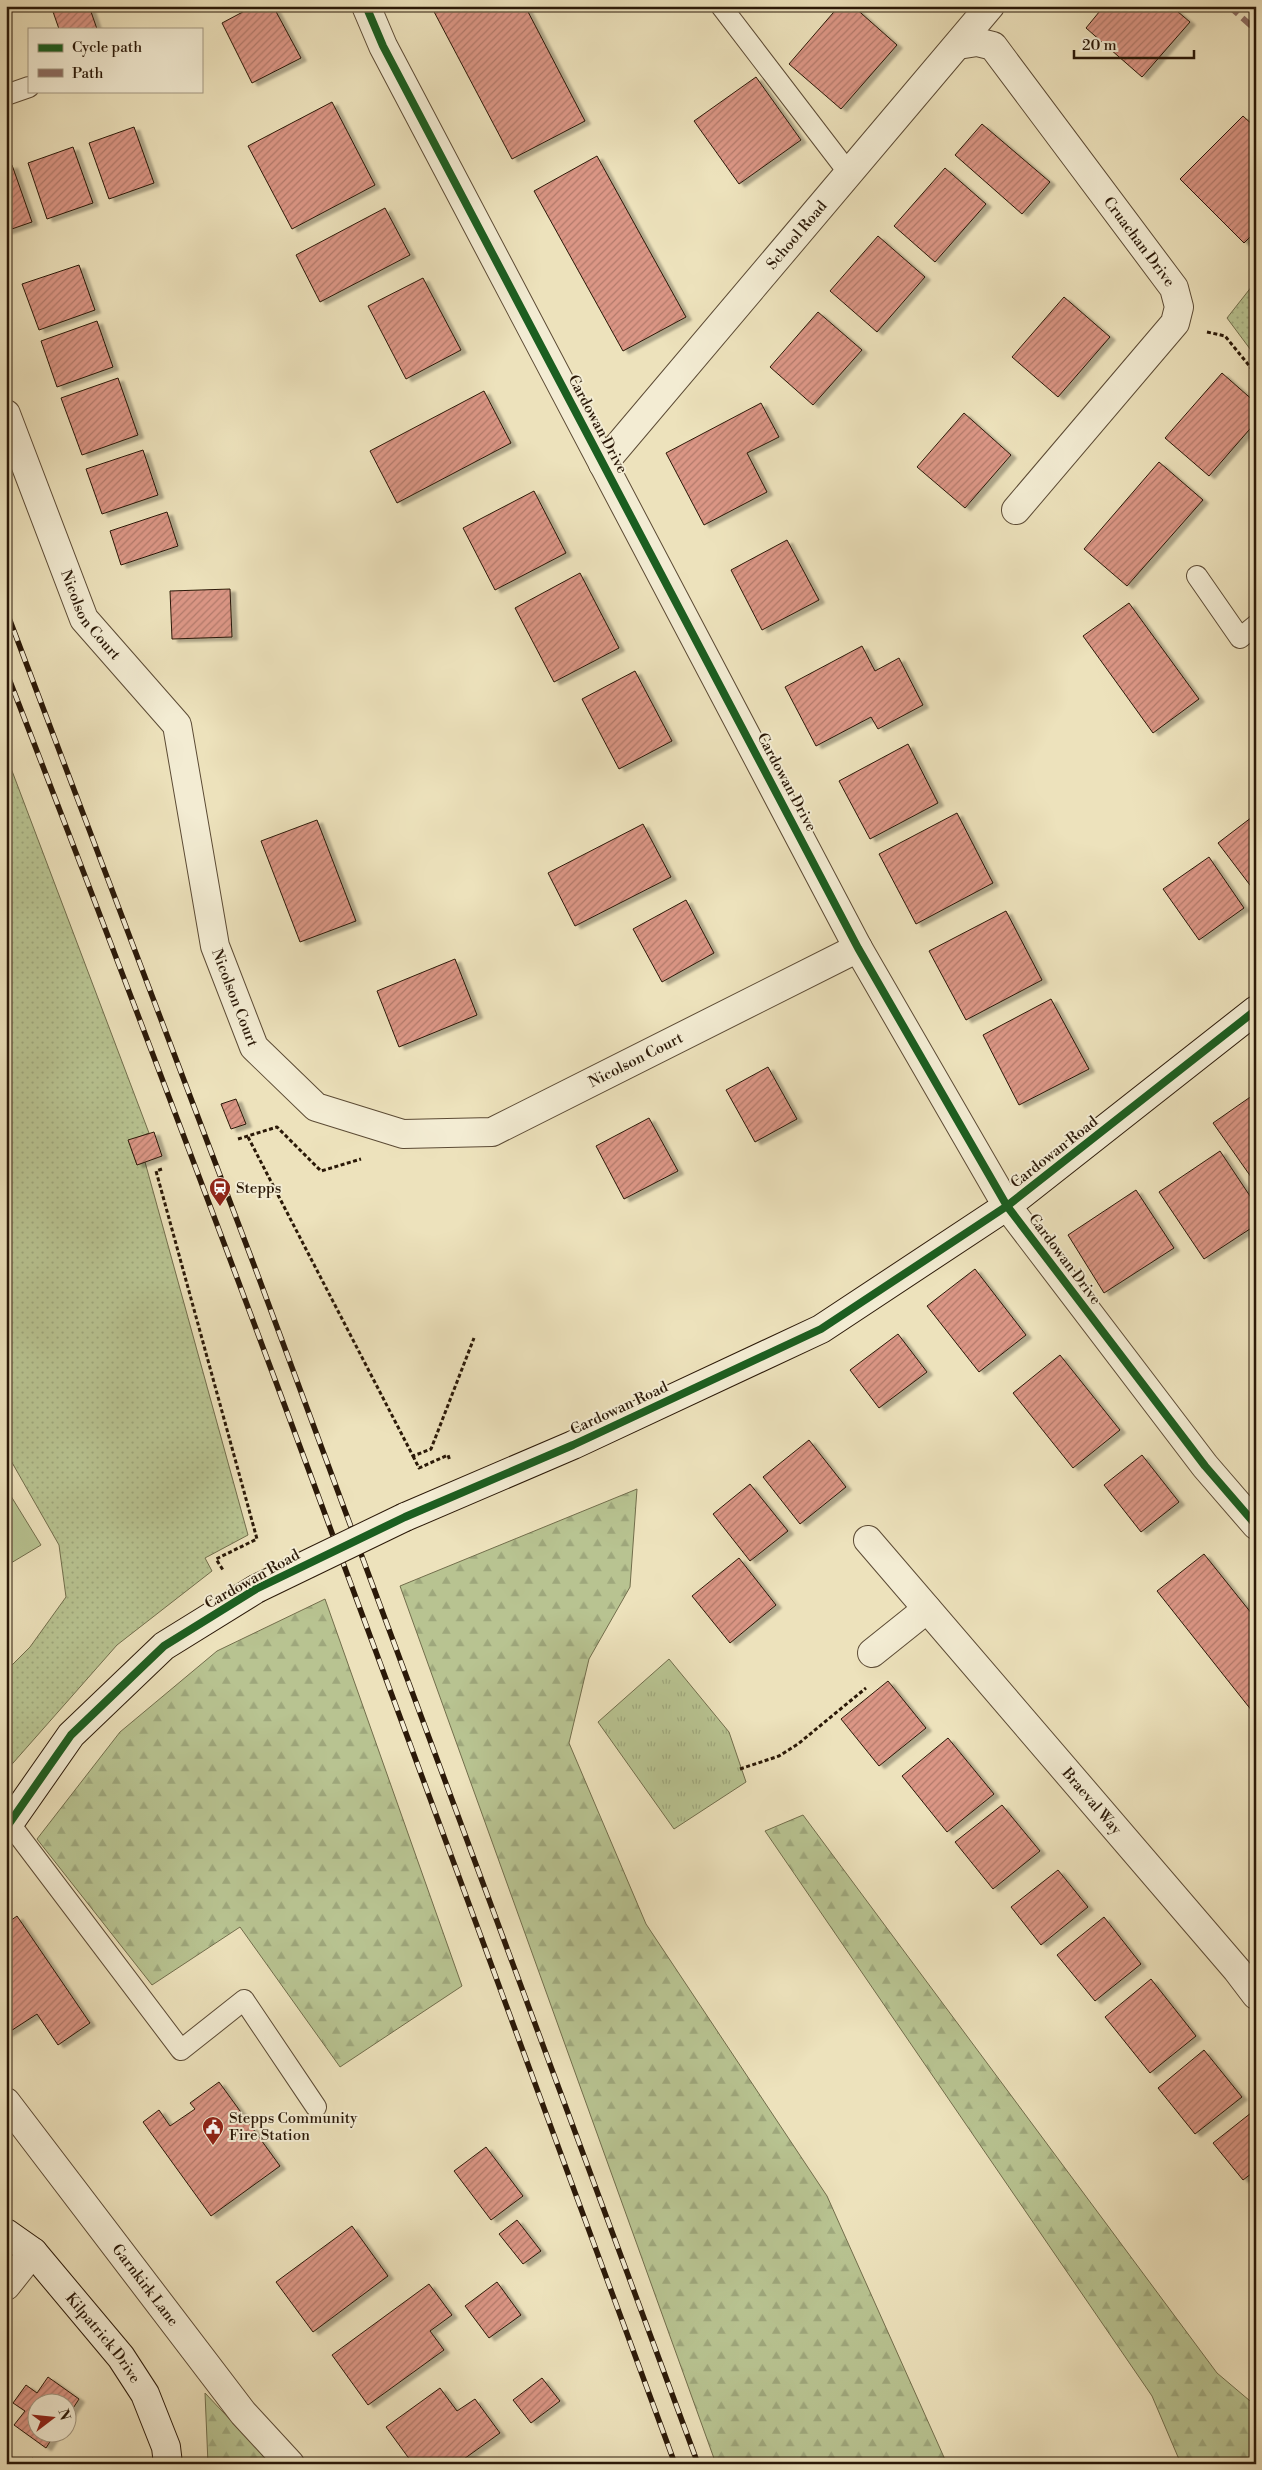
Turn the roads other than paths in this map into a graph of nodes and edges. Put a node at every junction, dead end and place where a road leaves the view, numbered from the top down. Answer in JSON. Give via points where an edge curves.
{"nodes":[{"id":1,"x":366,"y":6,"type":"edge"},
{"id":2,"x":721,"y":6,"type":"edge"},
{"id":3,"x":990,"y":6,"type":"edge"},
{"id":4,"x":958,"y":45,"type":"junction"},
{"id":5,"x":28,"y":87,"type":"edge"},
{"id":6,"x":6,"y":95,"type":"edge"},
{"id":7,"x":848,"y":172,"type":"junction"},
{"id":8,"x":6,"y":414,"type":"edge"},
{"id":9,"x":603,"y":464,"type":"junction"},
{"id":10,"x":1016,"y":510,"type":"dead end"},
{"id":11,"x":1197,"y":576,"type":"dead end"},
{"id":12,"x":1256,"y":625,"type":"edge"},
{"id":13,"x":858,"y":948,"type":"junction"},
{"id":14,"x":1256,"y":1010,"type":"edge"},
{"id":15,"x":1007,"y":1206,"type":"junction"},
{"id":16,"x":1256,"y":1525,"type":"edge"},
{"id":17,"x":868,"y":1540,"type":"dead end"},
{"id":18,"x":927,"y":1609,"type":"junction"},
{"id":19,"x":872,"y":1653,"type":"road end"},
{"id":20,"x":8,"y":1826,"type":"edge"},
{"id":21,"x":1246,"y":1962,"type":"edge"},
{"id":22,"x":1256,"y":1995,"type":"edge"},
{"id":23,"x":6,"y":2102,"type":"edge"},
{"id":24,"x":316,"y":2107,"type":"dead end"},
{"id":25,"x":6,"y":2233,"type":"edge"},
{"id":26,"x":33,"y":2252,"type":"junction"},
{"id":27,"x":6,"y":2286,"type":"edge"},
{"id":28,"x":168,"y":2464,"type":"edge"},
{"id":29,"x":290,"y":2464,"type":"edge"}],
"edges":[{"from":1,"to":9,"type":"street","name":"Cardowan Drive","via":[[383,46]]},
{"from":2,"to":7,"type":"lane"},
{"from":3,"to":4,"type":"street","name":"School Road"},
{"from":4,"to":7,"type":"street","name":"School Road"},
{"from":4,"to":10,"type":"street","name":"Cruachan Drive","via":[[977,42],[993,46],[1174,288],[1179,307],[1175,323]]},
{"from":5,"to":6,"type":"lane"},
{"from":7,"to":9,"type":"street","name":"School Road"},
{"from":8,"to":13,"type":"street","name":"Nicolson Court","via":[[84,619],[176,725],[215,946],[254,1047],[316,1107],[403,1134],[492,1132]]},
{"from":9,"to":13,"type":"street","name":"Cardowan Drive"},
{"from":11,"to":12,"type":"lane","via":[[1240,638]]},
{"from":13,"to":15,"type":"street","name":"Cardowan Drive"},
{"from":14,"to":15,"type":"street","name":"Cardowan Road"},
{"from":15,"to":16,"type":"street","name":"Cardowan Drive","via":[[1205,1466]]},
{"from":15,"to":20,"type":"street","name":"Cardowan Road","bridge":true,"via":[[821,1329],[573,1445],[405,1517],[248,1594],[164,1646],[71,1735]]},
{"from":17,"to":18,"type":"street","name":"Braeval Way"},
{"from":18,"to":19,"type":"street"},
{"from":18,"to":21,"type":"street","name":"Braeval Way"},
{"from":20,"to":24,"type":"lane","via":[[181,2050],[244,2000]]},
{"from":21,"to":22,"type":"street","name":"Braeval Way"},
{"from":23,"to":29,"type":"street","name":"Garnkirk Lane","via":[[243,2413]]},
{"from":25,"to":26,"type":"street","name":"Kilpatrick Drive"},
{"from":26,"to":27,"type":"street"},
{"from":26,"to":28,"type":"street","name":"Kilpatrick Drive","via":[[122,2357],[145,2394],[166,2447]]}]}
